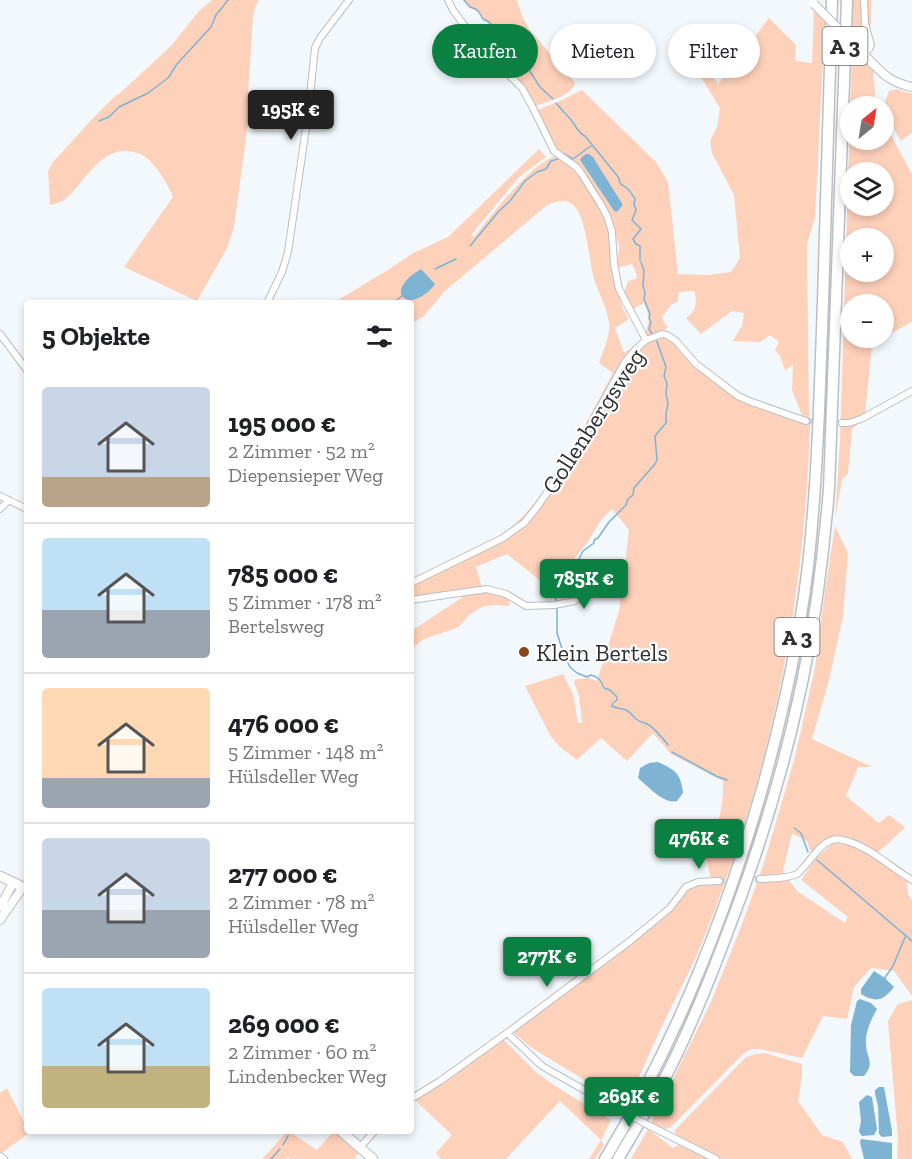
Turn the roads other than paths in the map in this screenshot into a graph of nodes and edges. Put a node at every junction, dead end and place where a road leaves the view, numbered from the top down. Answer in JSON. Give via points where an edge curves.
{"nodes":[{"id":1,"x":349,"y":0,"type":"edge"},
{"id":2,"x":448,"y":0,"type":"edge"},
{"id":3,"x":832,"y":0,"type":"edge"},
{"id":4,"x":847,"y":0,"type":"edge"},
{"id":5,"x":864,"y":0,"type":"edge"},
{"id":6,"x":812,"y":2,"type":"edge"},
{"id":7,"x":864,"y":55,"type":"junction"},
{"id":8,"x":912,"y":87,"type":"edge"},
{"id":9,"x":269,"y":300,"type":"edge"},
{"id":10,"x":0,"y":334,"type":"edge"},
{"id":11,"x":648,"y":339,"type":"junction"},
{"id":12,"x":24,"y":366,"type":"edge"},
{"id":13,"x":912,"y":391,"type":"edge"},
{"id":14,"x":806,"y":421,"type":"tunnel mouth"},
{"id":15,"x":842,"y":423,"type":"tunnel mouth"},
{"id":16,"x":0,"y":496,"type":"edge"},
{"id":17,"x":9,"y":500,"type":"junction"},
{"id":18,"x":24,"y":508,"type":"edge"},
{"id":19,"x":0,"y":509,"type":"edge"},
{"id":20,"x":414,"y":582,"type":"edge"},
{"id":21,"x":588,"y":586,"type":"dead end"},
{"id":22,"x":414,"y":600,"type":"edge"},
{"id":23,"x":0,"y":876,"type":"edge"},
{"id":24,"x":760,"y":879,"type":"tunnel mouth"},
{"id":25,"x":912,"y":880,"type":"edge"},
{"id":26,"x":719,"y":881,"type":"tunnel mouth"},
{"id":27,"x":13,"y":883,"type":"junction"},
{"id":28,"x":24,"y":888,"type":"edge"},
{"id":29,"x":24,"y":889,"type":"edge"},
{"id":30,"x":0,"y":907,"type":"edge"},
{"id":31,"x":0,"y":920,"type":"edge"},
{"id":32,"x":507,"y":1033,"type":"junction"},
{"id":33,"x":414,"y":1097,"type":"edge"},
{"id":34,"x":345,"y":1134,"type":"edge"},
{"id":35,"x":372,"y":1134,"type":"edge"},
{"id":36,"x":360,"y":1147,"type":"junction"},
{"id":37,"x":374,"y":1159,"type":"edge"},
{"id":38,"x":605,"y":1159,"type":"edge"},
{"id":39,"x":618,"y":1159,"type":"edge"},
{"id":40,"x":716,"y":1159,"type":"edge"}],
"edges":[{"from":1,"to":9,"type":"street","via":[[315,48],[288,252]]},
{"from":2,"to":11,"type":"street","via":[[477,43],[522,88],[554,151],[576,167],[600,203],[612,232],[619,289]]},
{"from":3,"to":38,"type":"highway","number":"A 3","via":[[815,487],[796,643],[776,740],[747,842],[709,949],[657,1065]]},
{"from":4,"to":39,"type":"highway","number":"A 3","via":[[829,489],[817,598],[801,689],[778,782],[720,953],[668,1071]]},
{"from":5,"to":7,"type":"street","via":[[871,45]]},
{"from":6,"to":7,"type":"main road","bridge":true},
{"from":7,"to":8,"type":"main road","via":[[888,78]]},
{"from":10,"to":12,"type":"street"},
{"from":11,"to":14,"type":"street","name":"Gollenbergsweg","via":[[662,334],[673,338],[696,364],[738,396]]},
{"from":11,"to":20,"type":"street","name":"Gollenbergsweg","via":[[625,362],[577,448],[524,523],[503,538]]},
{"from":13,"to":15,"type":"street","via":[[861,419]]},
{"from":16,"to":17,"type":"street"},
{"from":17,"to":18,"type":"street"},
{"from":17,"to":19,"type":"street"},
{"from":21,"to":22,"type":"street","via":[[572,603],[557,605],[526,606],[506,594],[487,589]]},
{"from":23,"to":27,"type":"main road"},
{"from":24,"to":25,"type":"street","via":[[798,874],[823,845],[840,839],[871,853]]},
{"from":26,"to":32,"type":"street","via":[[686,887],[650,925]]},
{"from":27,"to":28,"type":"main road"},
{"from":27,"to":30,"type":"main road"},
{"from":29,"to":31,"type":"main road"},
{"from":32,"to":33,"type":"street"},
{"from":32,"to":40,"type":"street","bridge":true,"via":[[542,1066]]},
{"from":34,"to":36,"type":"main road"},
{"from":35,"to":36,"type":"street"},
{"from":36,"to":37,"type":"main road"}]}
